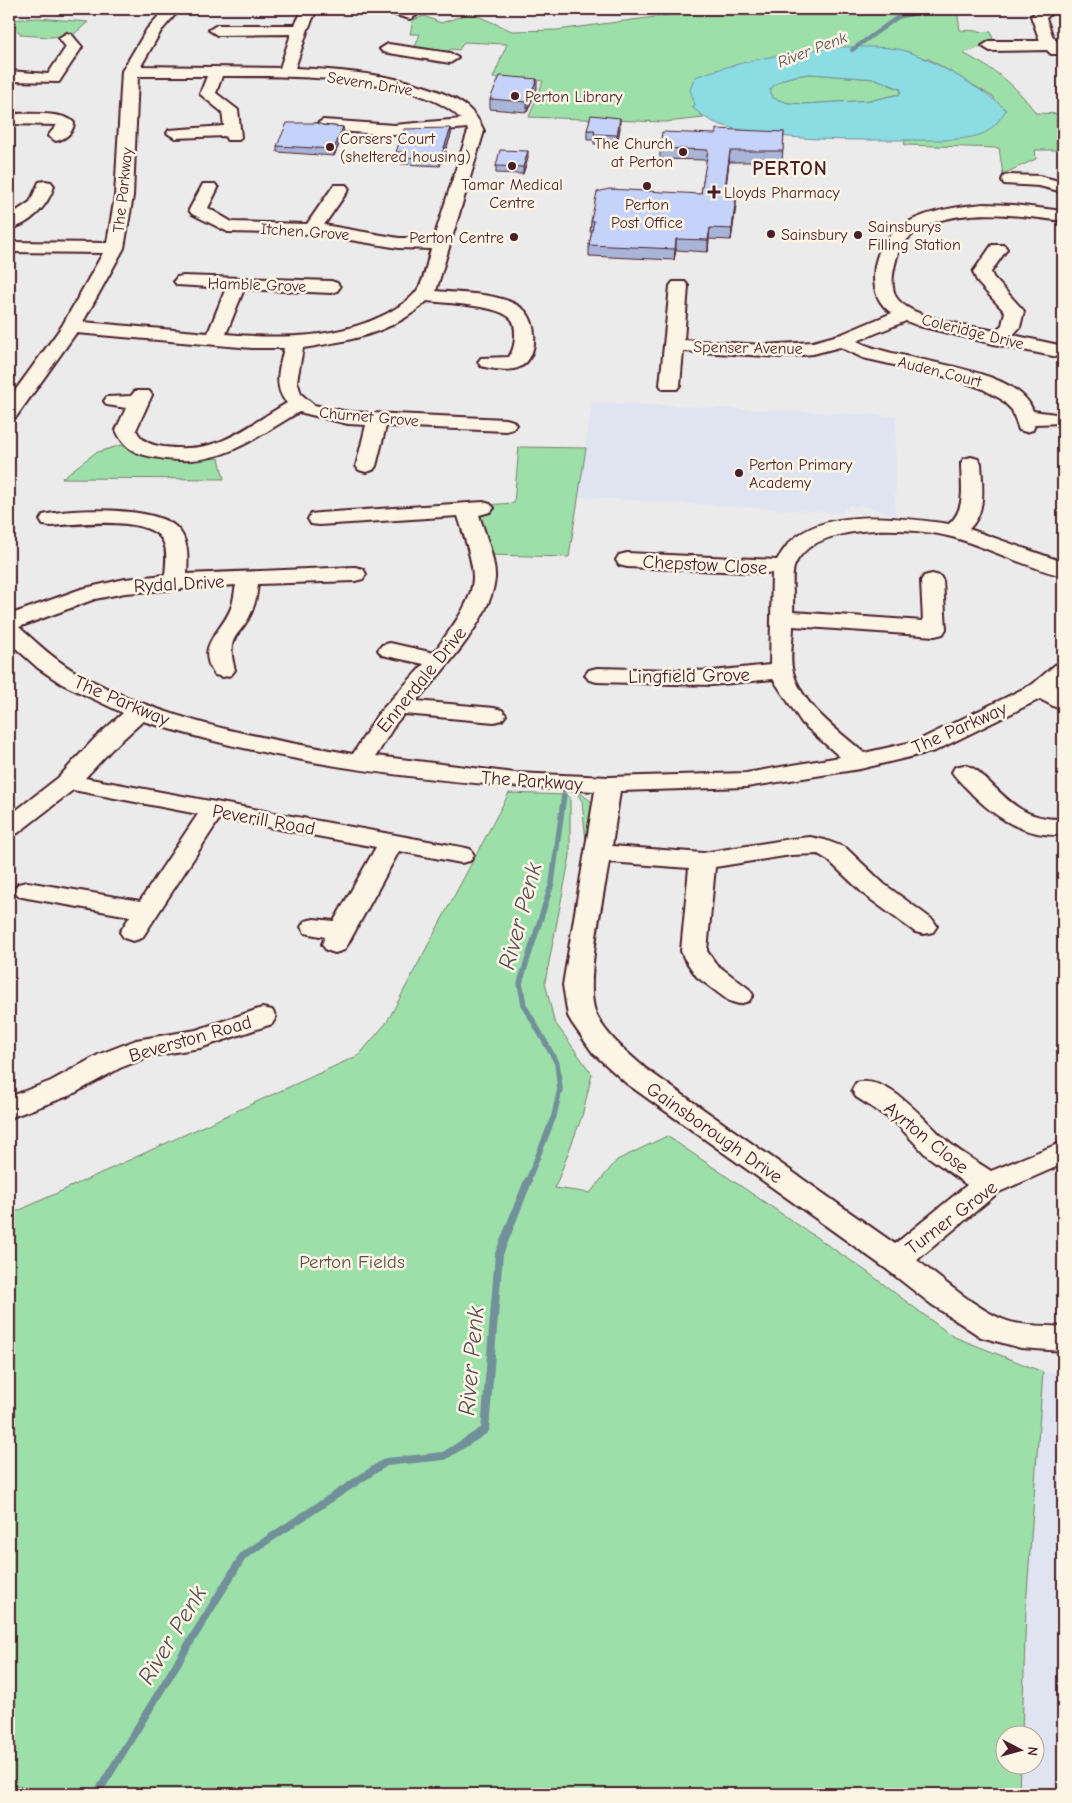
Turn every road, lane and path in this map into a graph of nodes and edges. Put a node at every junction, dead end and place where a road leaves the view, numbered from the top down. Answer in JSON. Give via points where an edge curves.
{"nodes":[{"id":1,"x":173,"y":9,"type":"edge"},
{"id":2,"x":310,"y":9,"type":"edge"},
{"id":3,"x":390,"y":9,"type":"edge"},
{"id":4,"x":1050,"y":9,"type":"edge"},
{"id":5,"x":410,"y":15,"type":"dead end"},
{"id":6,"x":300,"y":29,"type":"junction"},
{"id":7,"x":211,"y":30,"type":"dead end"},
{"id":8,"x":67,"y":38,"type":"dead end"},
{"id":9,"x":990,"y":46,"type":"dead end"},
{"id":10,"x":388,"y":49,"type":"dead end"},
{"id":11,"x":130,"y":71,"type":"junction"},
{"id":12,"x":216,"y":72,"type":"junction"},
{"id":13,"x":286,"y":74,"type":"junction"},
{"id":14,"x":9,"y":76,"type":"edge"},
{"id":15,"x":426,"y":92,"type":"junction"},
{"id":16,"x":9,"y":119,"type":"edge"},
{"id":17,"x":472,"y":123,"type":"junction"},
{"id":18,"x":323,"y":125,"type":"edge"},
{"id":19,"x":182,"y":131,"type":"dead end"},
{"id":20,"x":55,"y":138,"type":"dead end"},
{"id":21,"x":1017,"y":177,"type":"dead end"},
{"id":22,"x":1063,"y":187,"type":"edge"},
{"id":23,"x":209,"y":188,"type":"dead end"},
{"id":24,"x":340,"y":189,"type":"dead end"},
{"id":25,"x":61,"y":196,"type":"dead end"},
{"id":26,"x":1063,"y":216,"type":"edge"},
{"id":27,"x":9,"y":224,"type":"edge"},
{"id":28,"x":314,"y":229,"type":"junction"},
{"id":29,"x":441,"y":244,"type":"junction"},
{"id":30,"x":9,"y":247,"type":"edge"},
{"id":31,"x":115,"y":248,"type":"junction"},
{"id":32,"x":998,"y":249,"type":"dead end"},
{"id":33,"x":183,"y":280,"type":"dead end"},
{"id":34,"x":238,"y":284,"type":"junction"},
{"id":35,"x":331,"y":287,"type":"dead end"},
{"id":36,"x":698,"y":292,"type":"dead end"},
{"id":37,"x":424,"y":295,"type":"junction"},
{"id":38,"x":906,"y":314,"type":"junction"},
{"id":39,"x":71,"y":327,"type":"junction"},
{"id":40,"x":215,"y":338,"type":"junction"},
{"id":41,"x":998,"y":338,"type":"junction"},
{"id":42,"x":842,"y":340,"type":"junction"},
{"id":43,"x":294,"y":343,"type":"junction"},
{"id":44,"x":674,"y":345,"type":"junction"},
{"id":45,"x":1063,"y":352,"type":"edge"},
{"id":46,"x":488,"y":362,"type":"dead end"},
{"id":47,"x":676,"y":379,"type":"dead end"},
{"id":48,"x":114,"y":401,"type":"dead end"},
{"id":49,"x":299,"y":404,"type":"junction"},
{"id":50,"x":9,"y":413,"type":"edge"},
{"id":51,"x":378,"y":419,"type":"junction"},
{"id":52,"x":1057,"y":419,"type":"dead end"},
{"id":53,"x":506,"y":425,"type":"dead end"},
{"id":54,"x":362,"y":460,"type":"dead end"},
{"id":55,"x":970,"y":463,"type":"dead end"},
{"id":56,"x":51,"y":520,"type":"dead end"},
{"id":57,"x":331,"y":524,"type":"dead end"},
{"id":58,"x":954,"y":531,"type":"junction"},
{"id":59,"x":626,"y":558,"type":"dead end"},
{"id":60,"x":783,"y":567,"type":"junction"},
{"id":61,"x":1063,"y":569,"type":"edge"},
{"id":62,"x":355,"y":574,"type":"dead end"},
{"id":63,"x":248,"y":580,"type":"junction"},
{"id":64,"x":176,"y":581,"type":"junction"},
{"id":65,"x":932,"y":581,"type":"dead end"},
{"id":66,"x":781,"y":618,"type":"junction"},
{"id":67,"x":9,"y":623,"type":"edge"},
{"id":68,"x":9,"y":630,"type":"edge"},
{"id":69,"x":390,"y":650,"type":"dead end"},
{"id":70,"x":440,"y":661,"type":"junction"},
{"id":71,"x":223,"y":670,"type":"dead end"},
{"id":72,"x":1063,"y":670,"type":"edge"},
{"id":73,"x":781,"y":671,"type":"junction"},
{"id":74,"x":597,"y":675,"type":"dead end"},
{"id":75,"x":1041,"y":689,"type":"junction"},
{"id":76,"x":1063,"y":702,"type":"edge"},
{"id":77,"x":399,"y":706,"type":"junction"},
{"id":78,"x":139,"y":712,"type":"junction"},
{"id":79,"x":494,"y":715,"type":"dead end"},
{"id":80,"x":360,"y":762,"type":"junction"},
{"id":81,"x":860,"y":762,"type":"junction"},
{"id":82,"x":980,"y":778,"type":"dead end"},
{"id":83,"x":68,"y":782,"type":"junction"},
{"id":84,"x":610,"y":784,"type":"junction"},
{"id":85,"x":213,"y":810,"type":"junction"},
{"id":86,"x":10,"y":824,"type":"edge"},
{"id":87,"x":1063,"y":827,"type":"edge"},
{"id":88,"x":391,"y":842,"type":"junction"},
{"id":89,"x":598,"y":853,"type":"junction"},
{"id":90,"x":461,"y":855,"type":"dead end"},
{"id":91,"x":703,"y":861,"type":"junction"},
{"id":92,"x":27,"y":890,"type":"dead end"},
{"id":93,"x":146,"y":910,"type":"junction"},
{"id":94,"x":921,"y":917,"type":"dead end"},
{"id":95,"x":314,"y":927,"type":"dead end"},
{"id":96,"x":133,"y":932,"type":"dead end"},
{"id":97,"x":739,"y":995,"type":"dead end"},
{"id":98,"x":262,"y":1017,"type":"dead end"},
{"id":99,"x":866,"y":1090,"type":"dead end"},
{"id":100,"x":9,"y":1108,"type":"edge"},
{"id":101,"x":1063,"y":1152,"type":"edge"},
{"id":102,"x":988,"y":1184,"type":"junction"},
{"id":103,"x":896,"y":1260,"type":"junction"},
{"id":104,"x":1063,"y":1339,"type":"edge"}],
"edges":[{"from":1,"to":11,"type":"street","name":"The Parkway","via":[[155,28]]},
{"from":2,"to":6,"type":"street"},
{"from":3,"to":5,"type":"street"},
{"from":4,"to":9,"type":"street","via":[[1038,16],[1038,20],[1054,48]]},
{"from":6,"to":7,"type":"street"},
{"from":6,"to":13,"type":"street"},
{"from":8,"to":14,"type":"street","via":[[74,47],[53,79]]},
{"from":10,"to":15,"type":"street","via":[[452,54],[441,76]]},
{"from":11,"to":12,"type":"street","name":"Severn Drive"},
{"from":11,"to":31,"type":"street","name":"The Parkway","via":[[122,218]]},
{"from":12,"to":13,"type":"street","name":"Severn Drive"},
{"from":12,"to":19,"type":"street","via":[[208,94],[230,110],[232,134]]},
{"from":13,"to":15,"type":"street","name":"Severn Drive","via":[[362,79]]},
{"from":15,"to":17,"type":"street","name":"Severn Drive","via":[[459,108]]},
{"from":16,"to":20,"type":"street","via":[[66,122],[65,129]]},
{"from":17,"to":18,"type":"street","via":[[394,130],[342,123]]},
{"from":17,"to":29,"type":"street","via":[[476,132],[472,150]]},
{"from":21,"to":22,"type":"street"},
{"from":23,"to":28,"type":"street","name":"Itchen Grove","via":[[198,210],[228,227]]},
{"from":24,"to":28,"type":"street"},
{"from":25,"to":27,"type":"street","via":[[44,191],[42,201],[33,210]]},
{"from":26,"to":38,"type":"street","name":"Coleridge Drive","via":[[988,209],[926,219],[910,227],[889,248],[883,271],[886,298]]},
{"from":28,"to":29,"type":"street","name":"Itchen Grove","via":[[399,243]]},
{"from":29,"to":37,"type":"street"},
{"from":30,"to":31,"type":"street"},
{"from":31,"to":39,"type":"street","name":"The Parkway"},
{"from":32,"to":41,"type":"street","via":[[982,272],[984,279],[1015,311],[1011,327]]},
{"from":33,"to":34,"type":"street","name":"Hamble Grove"},
{"from":34,"to":35,"type":"street","name":"Hamble Grove"},
{"from":34,"to":40,"type":"street"},
{"from":36,"to":44,"type":"street","name":"Spenser Avenue","via":[[679,288]]},
{"from":37,"to":43,"type":"street","via":[[408,309],[377,326],[338,337]]},
{"from":37,"to":46,"type":"street","via":[[496,304],[520,317],[526,328],[520,357],[513,363]]},
{"from":38,"to":41,"type":"street","name":"Coleridge Drive","via":[[926,322]]},
{"from":38,"to":42,"type":"street","name":"Spenser Avenue"},
{"from":39,"to":40,"type":"street"},
{"from":39,"to":50,"type":"street","name":"The Parkway"},
{"from":40,"to":43,"type":"street"},
{"from":41,"to":45,"type":"street","name":"Coleridge Drive"},
{"from":42,"to":44,"type":"street","name":"Spenser Avenue","via":[[798,350]]},
{"from":42,"to":52,"type":"street","name":"Auden Court","via":[[870,354],[980,380],[1003,390],[1020,402],[1026,421]]},
{"from":43,"to":49,"type":"street","name":"Churnet Grove","via":[[287,381],[292,397]]},
{"from":44,"to":47,"type":"street","name":"Spenser Avenue"},
{"from":48,"to":49,"type":"street","via":[[140,399],[126,430],[130,442],[156,452],[193,455],[210,454],[235,445],[274,417]]},
{"from":49,"to":51,"type":"street","name":"Churnet Grove","via":[[327,415]]},
{"from":51,"to":53,"type":"street","name":"Churnet Grove"},
{"from":51,"to":54,"type":"street"},
{"from":55,"to":58,"type":"street","via":[[972,501],[968,518]]},
{"from":56,"to":64,"type":"street","via":[[120,517],[159,527],[169,532],[175,542]]},
{"from":57,"to":70,"type":"street","name":"Ennerdale Drive","via":[[475,508],[484,576],[482,589],[470,616]]},
{"from":58,"to":60,"type":"street","via":[[898,524],[850,525],[816,535],[796,548]]},
{"from":58,"to":61,"type":"street"},
{"from":59,"to":60,"type":"street","name":"Chepstow Close"},
{"from":60,"to":66,"type":"street"},
{"from":62,"to":63,"type":"street","name":"Rydal Drive"},
{"from":63,"to":64,"type":"street","name":"Rydal Drive"},
{"from":63,"to":71,"type":"street","via":[[242,609],[220,643],[218,652]]},
{"from":64,"to":67,"type":"street","name":"Rydal Drive","via":[[101,591]]},
{"from":65,"to":66,"type":"street","via":[[935,629]]},
{"from":66,"to":73,"type":"street"},
{"from":68,"to":78,"type":"street","name":"The Parkway","via":[[46,663],[70,679]]},
{"from":69,"to":70,"type":"street"},
{"from":70,"to":77,"type":"street","name":"Ennerdale Drive"},
{"from":72,"to":75,"type":"street","name":"The Parkway"},
{"from":73,"to":74,"type":"street","name":"Lingfield Grove","via":[[696,678]]},
{"from":73,"to":81,"type":"street","via":[[810,718]]},
{"from":75,"to":76,"type":"street"},
{"from":75,"to":81,"type":"street","name":"The Parkway","via":[[926,746]]},
{"from":77,"to":79,"type":"street"},
{"from":77,"to":80,"type":"street","name":"Ennerdale Drive","via":[[386,719]]},
{"from":78,"to":80,"type":"street","name":"The Parkway","via":[[254,744]]},
{"from":78,"to":83,"type":"street"},
{"from":80,"to":84,"type":"street","name":"The Parkway","via":[[515,780]]},
{"from":81,"to":84,"type":"street","name":"The Parkway","via":[[746,780]]},
{"from":82,"to":87,"type":"street","via":[[1019,822],[1052,829]]},
{"from":83,"to":85,"type":"street","name":"Peverill Road"},
{"from":83,"to":86,"type":"street"},
{"from":84,"to":89,"type":"street","name":"Gainsborough Drive"},
{"from":85,"to":88,"type":"street","name":"Peverill Road"},
{"from":85,"to":93,"type":"street"},
{"from":88,"to":90,"type":"street","name":"Peverill Road"},
{"from":88,"to":95,"type":"street","via":[[338,938]]},
{"from":89,"to":91,"type":"street"},
{"from":89,"to":103,"type":"street","name":"Gainsborough Drive","via":[[577,985],[582,1016],[602,1046],[636,1076]]},
{"from":91,"to":94,"type":"street","via":[[792,847],[825,848],[837,854],[875,890]]},
{"from":91,"to":97,"type":"street","via":[[694,951],[696,960]]},
{"from":92,"to":93,"type":"street"},
{"from":93,"to":96,"type":"street"},
{"from":98,"to":100,"type":"street","name":"Beverston Road","via":[[200,1039],[146,1047],[110,1061],[61,1088]]},
{"from":99,"to":102,"type":"street","name":"Ayrton Close","via":[[905,1115],[941,1153]]},
{"from":101,"to":102,"type":"street","name":"Turner Grove"},
{"from":102,"to":103,"type":"street","name":"Turner Grove"},
{"from":103,"to":104,"type":"street","name":"Gainsborough Drive","via":[[942,1296],[992,1328],[1022,1336]]}]}
